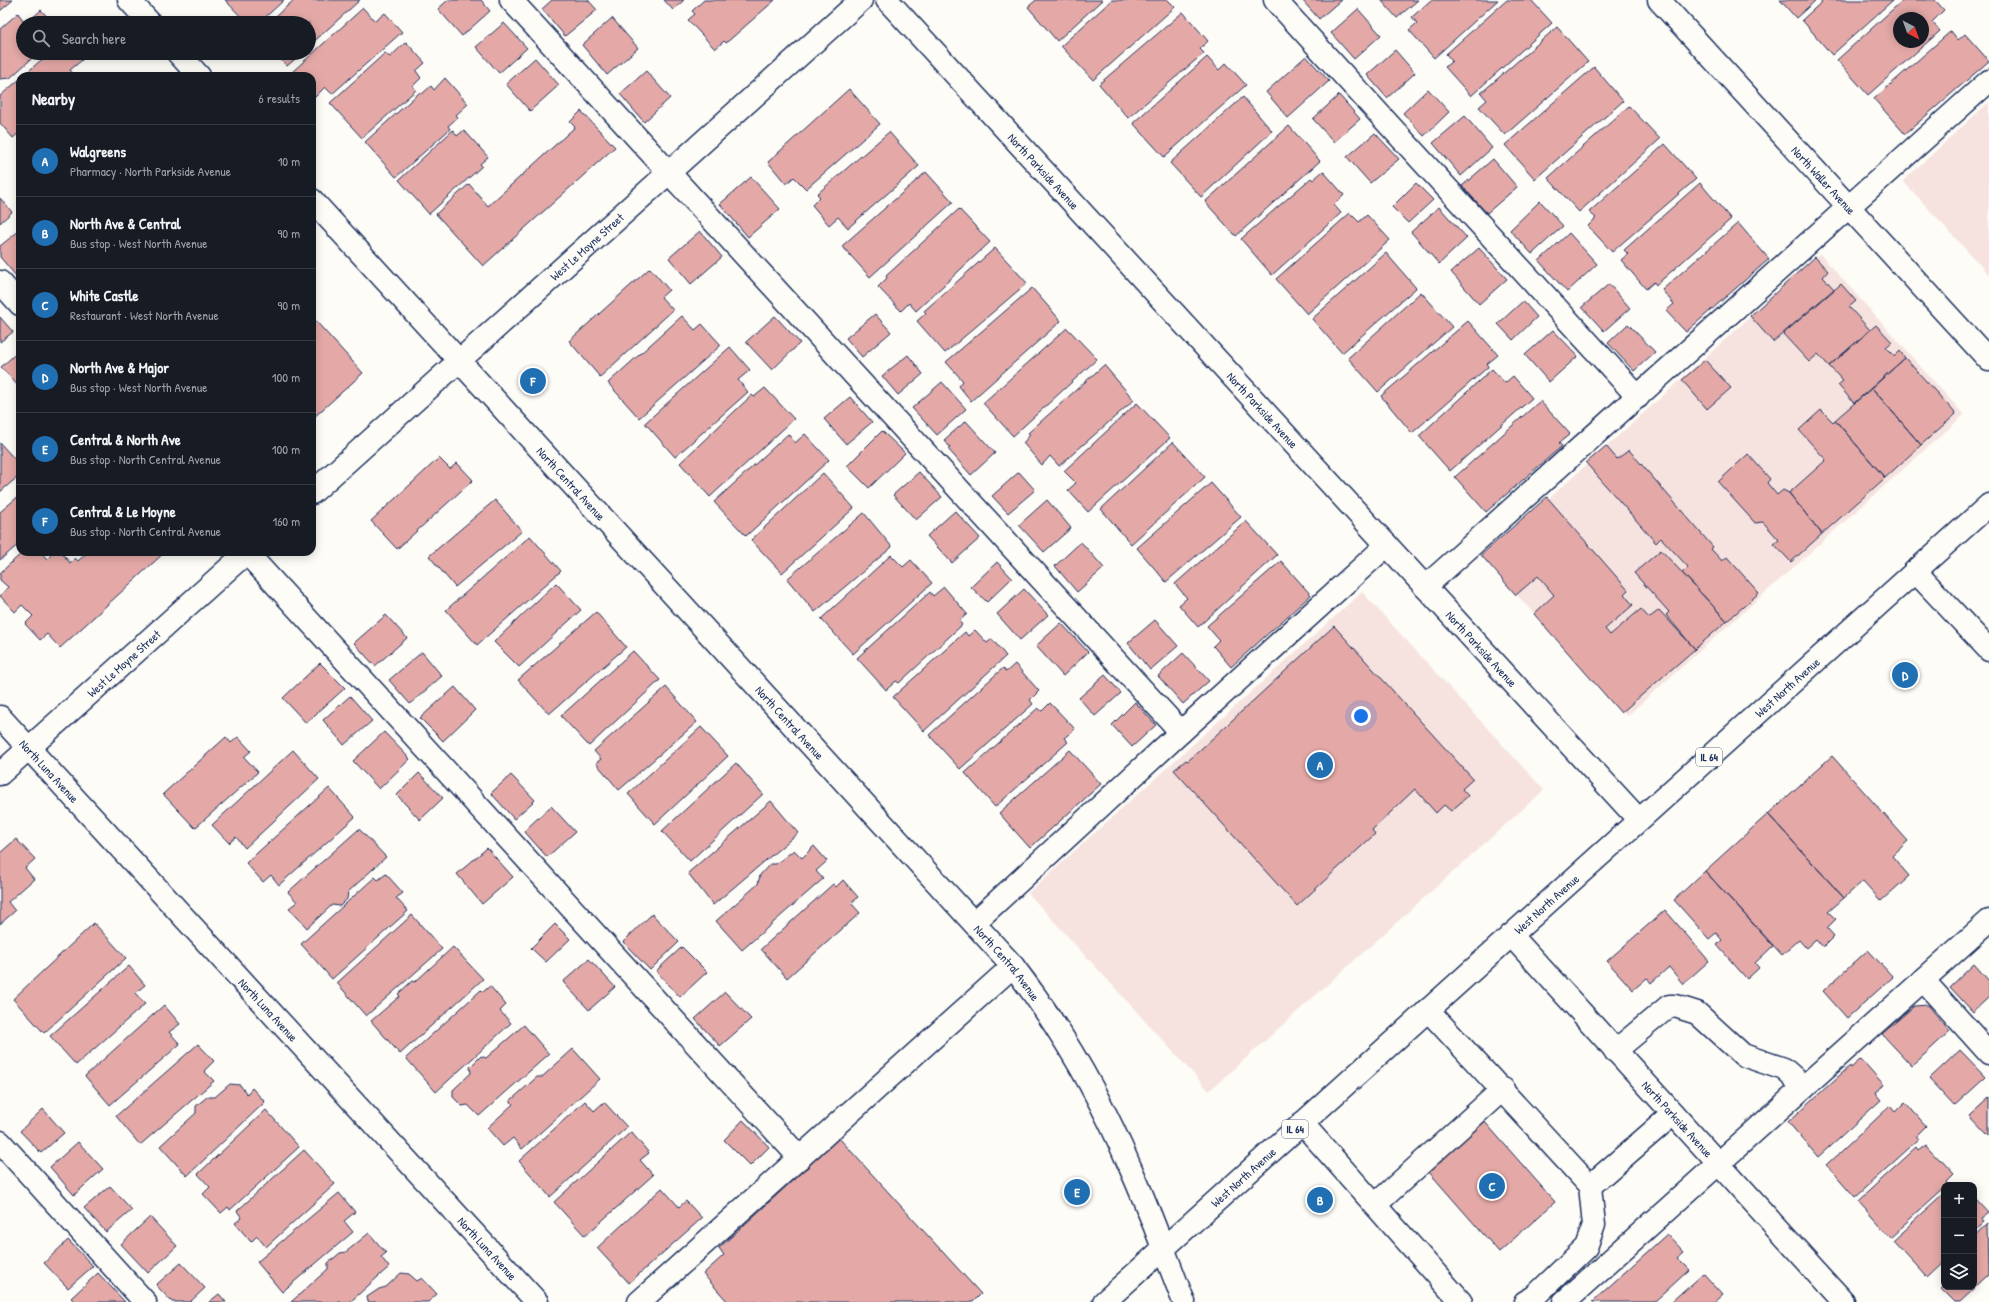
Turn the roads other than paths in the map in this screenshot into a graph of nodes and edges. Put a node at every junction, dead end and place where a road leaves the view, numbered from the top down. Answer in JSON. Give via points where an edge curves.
{"nodes":[{"id":1,"x":129,"y":0,"type":"edge"},
{"id":2,"x":511,"y":0,"type":"edge"},
{"id":3,"x":861,"y":0,"type":"edge"},
{"id":4,"x":887,"y":0,"type":"edge"},
{"id":5,"x":1275,"y":0,"type":"edge"},
{"id":6,"x":1659,"y":0,"type":"edge"},
{"id":7,"x":144,"y":16,"type":"edge"},
{"id":8,"x":184,"y":60,"type":"edge"},
{"id":9,"x":195,"y":72,"type":"edge"},
{"id":10,"x":1989,"y":81,"type":"edge"},
{"id":11,"x":668,"y":173,"type":"junction"},
{"id":12,"x":316,"y":204,"type":"edge"},
{"id":13,"x":1848,"y":207,"type":"junction"},
{"id":14,"x":0,"y":282,"type":"edge"},
{"id":15,"x":16,"y":300,"type":"edge"},
{"id":16,"x":460,"y":360,"type":"junction"},
{"id":17,"x":1989,"y":360,"type":"edge"},
{"id":18,"x":1638,"y":397,"type":"junction"},
{"id":19,"x":316,"y":489,"type":"edge"},
{"id":20,"x":1989,"y":505,"type":"edge"},
{"id":21,"x":1387,"y":545,"type":"junction"},
{"id":22,"x":242,"y":556,"type":"edge"},
{"id":23,"x":250,"y":556,"type":"edge"},
{"id":24,"x":1915,"y":571,"type":"junction"},
{"id":25,"x":1425,"y":587,"type":"junction"},
{"id":26,"x":1989,"y":650,"type":"edge"},
{"id":27,"x":0,"y":717,"type":"edge"},
{"id":28,"x":1181,"y":732,"type":"junction"},
{"id":29,"x":28,"y":748,"type":"junction"},
{"id":30,"x":0,"y":774,"type":"edge"},
{"id":31,"x":1639,"y":820,"type":"junction"},
{"id":32,"x":1989,"y":921,"type":"edge"},
{"id":33,"x":975,"y":922,"type":"junction"},
{"id":34,"x":1511,"y":935,"type":"junction"},
{"id":35,"x":1014,"y":966,"type":"junction"},
{"id":36,"x":1922,"y":980,"type":"junction"},
{"id":37,"x":1428,"y":1010,"type":"junction"},
{"id":38,"x":1615,"y":1050,"type":"junction"},
{"id":39,"x":1989,"y":1053,"type":"edge"},
{"id":40,"x":1804,"y":1087,"type":"junction"},
{"id":41,"x":1502,"y":1089,"type":"junction"},
{"id":42,"x":1673,"y":1114,"type":"junction"},
{"id":43,"x":1302,"y":1124,"type":"junction"},
{"id":44,"x":0,"y":1142,"type":"edge"},
{"id":45,"x":800,"y":1158,"type":"junction"},
{"id":46,"x":1718,"y":1164,"type":"junction"},
{"id":47,"x":1590,"y":1186,"type":"junction"},
{"id":48,"x":1374,"y":1205,"type":"junction"},
{"id":49,"x":1163,"y":1249,"type":"junction"},
{"id":50,"x":145,"y":1302,"type":"edge"},
{"id":51,"x":537,"y":1302,"type":"edge"},
{"id":52,"x":639,"y":1302,"type":"edge"},
{"id":53,"x":1104,"y":1302,"type":"edge"},
{"id":54,"x":1184,"y":1302,"type":"edge"},
{"id":55,"x":1462,"y":1302,"type":"edge"},
{"id":56,"x":1525,"y":1302,"type":"edge"},
{"id":57,"x":1564,"y":1302,"type":"edge"},
{"id":58,"x":1844,"y":1302,"type":"edge"}],
"edges":[{"from":1,"to":7,"type":"street"},
{"from":2,"to":11,"type":"street"},
{"from":3,"to":11,"type":"street","name":"West Le Moyne Street"},
{"from":4,"to":21,"type":"street","name":"North Parkside Avenue"},
{"from":5,"to":18,"type":"street"},
{"from":6,"to":13,"type":"street","name":"North Waller Avenue"},
{"from":8,"to":9,"type":"street"},
{"from":10,"to":13,"type":"street"},
{"from":11,"to":16,"type":"street","name":"West Le Moyne Street"},
{"from":11,"to":28,"type":"street"},
{"from":12,"to":16,"type":"street","name":"North Central Avenue"},
{"from":13,"to":17,"type":"street","name":"North Waller Avenue"},
{"from":13,"to":18,"type":"street"},
{"from":14,"to":15,"type":"street"},
{"from":16,"to":19,"type":"street","name":"West Le Moyne Street"},
{"from":16,"to":33,"type":"street","name":"North Central Avenue"},
{"from":18,"to":25,"type":"street"},
{"from":20,"to":24,"type":"street","name":"West North Avenue","number":"IL 64"},
{"from":21,"to":25,"type":"street","name":"North Parkside Avenue"},
{"from":21,"to":28,"type":"street"},
{"from":22,"to":29,"type":"street","name":"West Le Moyne Street"},
{"from":23,"to":45,"type":"street"},
{"from":24,"to":26,"type":"street"},
{"from":24,"to":31,"type":"street","name":"West North Avenue","number":"IL 64"},
{"from":25,"to":31,"type":"street","name":"North Parkside Avenue"},
{"from":27,"to":29,"type":"street","name":"North Luna Avenue"},
{"from":28,"to":33,"type":"street"},
{"from":29,"to":30,"type":"street","name":"West Le Moyne Street"},
{"from":29,"to":51,"type":"street","name":"North Luna Avenue"},
{"from":31,"to":34,"type":"street","name":"West North Avenue","number":"IL 64"},
{"from":32,"to":36,"type":"street"},
{"from":33,"to":35,"type":"street","name":"North Central Avenue"},
{"from":34,"to":37,"type":"street","name":"West North Avenue","number":"IL 64"},
{"from":34,"to":38,"type":"street","name":"North Parkside Avenue"},
{"from":35,"to":45,"type":"street"},
{"from":35,"to":49,"type":"street","name":"North Central Avenue","via":[[1048,1013],[1090,1083],[1130,1166]]},
{"from":36,"to":39,"type":"street"},
{"from":36,"to":40,"type":"street"},
{"from":37,"to":41,"type":"street"},
{"from":37,"to":43,"type":"street","name":"West North Avenue","number":"IL 64"},
{"from":38,"to":40,"type":"street","via":[[1669,1006],[1676,1006],[1697,1013],[1743,1055],[1784,1069]]},
{"from":38,"to":42,"type":"street","name":"North Parkside Avenue"},
{"from":40,"to":46,"type":"street"},
{"from":41,"to":47,"type":"street"},
{"from":41,"to":48,"type":"street"},
{"from":42,"to":46,"type":"street","name":"North Parkside Avenue"},
{"from":42,"to":47,"type":"street"},
{"from":43,"to":48,"type":"street"},
{"from":43,"to":49,"type":"street","name":"West North Avenue","number":"IL 64"},
{"from":44,"to":50,"type":"street"},
{"from":45,"to":52,"type":"street"},
{"from":46,"to":57,"type":"street"},
{"from":46,"to":58,"type":"street","name":"North Parkside Avenue"},
{"from":47,"to":56,"type":"street","via":[[1594,1225],[1586,1247],[1534,1297]]},
{"from":48,"to":55,"type":"street"},
{"from":49,"to":53,"type":"street","name":"West North Avenue","number":"IL 64"},
{"from":49,"to":54,"type":"street","name":"North Central Avenue"}]}
